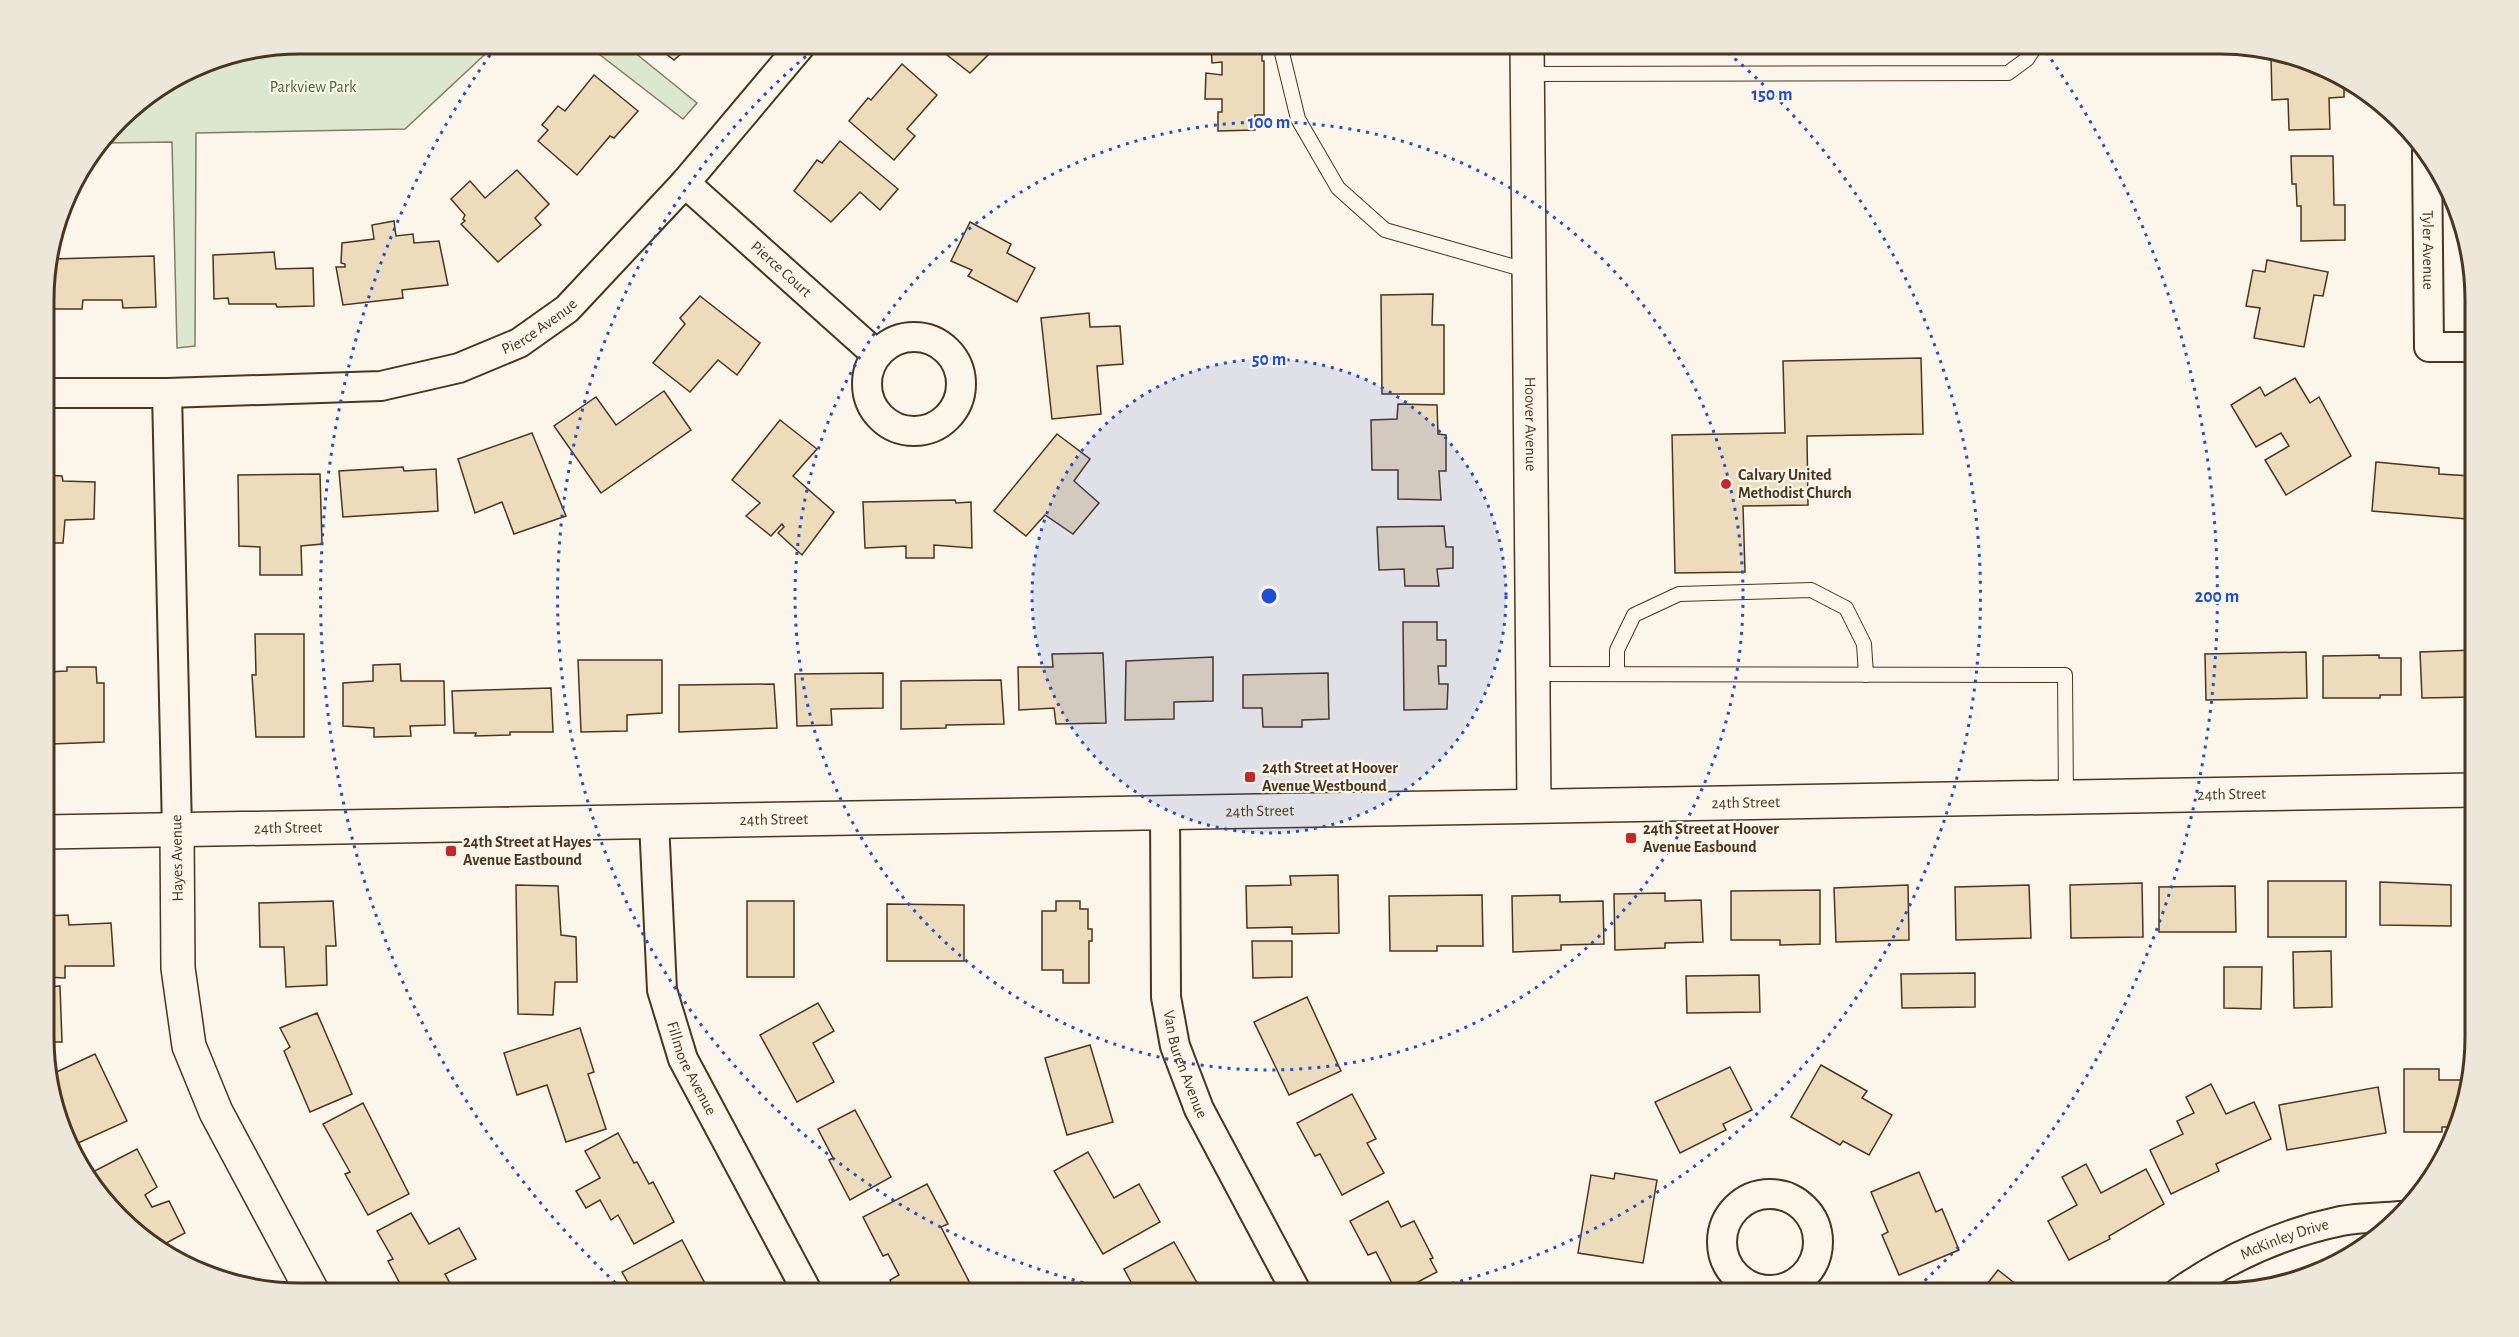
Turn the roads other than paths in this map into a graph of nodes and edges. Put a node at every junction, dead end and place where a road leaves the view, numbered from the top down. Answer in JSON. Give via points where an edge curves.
{"nodes":[{"id":1,"x":794,"y":54,"type":"edge"},
{"id":2,"x":1282,"y":54,"type":"edge"},
{"id":3,"x":2030,"y":54,"type":"edge"},
{"id":4,"x":1527,"y":59,"type":"edge"},
{"id":5,"x":2427,"y":169,"type":"edge"},
{"id":6,"x":686,"y":183,"type":"junction"},
{"id":7,"x":1529,"y":272,"type":"junction"},
{"id":8,"x":2465,"y":346,"type":"edge"},
{"id":9,"x":876,"y":354,"type":"dead end"},
{"id":10,"x":54,"y":393,"type":"edge"},
{"id":11,"x":167,"y":393,"type":"junction"},
{"id":12,"x":1533,"y":674,"type":"junction"},
{"id":13,"x":1617,"y":674,"type":"junction"},
{"id":14,"x":1866,"y":675,"type":"junction"},
{"id":15,"x":2465,"y":790,"type":"edge"},
{"id":16,"x":2066,"y":797,"type":"junction"},
{"id":17,"x":1534,"y":805,"type":"junction"},
{"id":18,"x":1165,"y":812,"type":"junction"},
{"id":19,"x":654,"y":822,"type":"junction"},
{"id":20,"x":177,"y":830,"type":"junction"},
{"id":21,"x":54,"y":832,"type":"edge"},
{"id":22,"x":2386,"y":1217,"type":"edge"},
{"id":23,"x":308,"y":1283,"type":"edge"},
{"id":24,"x":803,"y":1283,"type":"edge"},
{"id":25,"x":1292,"y":1283,"type":"edge"},
{"id":26,"x":2192,"y":1283,"type":"edge"}],
"edges":[{"from":1,"to":6,"type":"street","name":"Pierce Avenue"},
{"from":2,"to":7,"type":"lane","via":[[1298,119],[1338,188],[1385,230]]},
{"from":3,"to":4,"type":"lane","via":[[2008,73]]},
{"from":4,"to":7,"type":"main road","name":"Hoover Avenue"},
{"from":5,"to":8,"type":"street","name":"Tyler Avenue","via":[[2429,347]]},
{"from":6,"to":9,"type":"street","name":"Pierce Court"},
{"from":6,"to":11,"type":"street","name":"Pierce Avenue","via":[[567,309],[519,343],[459,368],[381,386]]},
{"from":7,"to":12,"type":"main road","name":"Hoover Avenue"},
{"from":10,"to":11,"type":"street","name":"Pierce Avenue"},
{"from":11,"to":20,"type":"street","name":"Hayes Avenue"},
{"from":12,"to":13,"type":"lane"},
{"from":12,"to":17,"type":"main road","name":"Hoover Avenue"},
{"from":13,"to":14,"type":"lane"},
{"from":13,"to":14,"type":"lane","via":[[1617,650],[1634,615],[1679,594],[1811,590],[1846,608],[1864,644]]},
{"from":14,"to":16,"type":"lane","via":[[2065,675]]},
{"from":15,"to":16,"type":"main road","name":"24th Street"},
{"from":16,"to":17,"type":"main road","name":"24th Street"},
{"from":17,"to":18,"type":"main road","name":"24th Street"},
{"from":18,"to":19,"type":"main road","name":"24th Street"},
{"from":18,"to":25,"type":"street","name":"Van Buren Avenue","via":[[1166,997],[1175,1046],[1199,1108]]},
{"from":19,"to":20,"type":"main road","name":"24th Street"},
{"from":19,"to":24,"type":"street","name":"Fillmore Avenue","via":[[662,990],[683,1059]]},
{"from":20,"to":21,"type":"main road","name":"24th Street"},
{"from":20,"to":23,"type":"main road","name":"Hayes Avenue","via":[[178,968],[189,1046],[216,1112]]},
{"from":22,"to":26,"type":"street","name":"McKinley Drive","via":[[2342,1221],[2262,1245]]}]}
